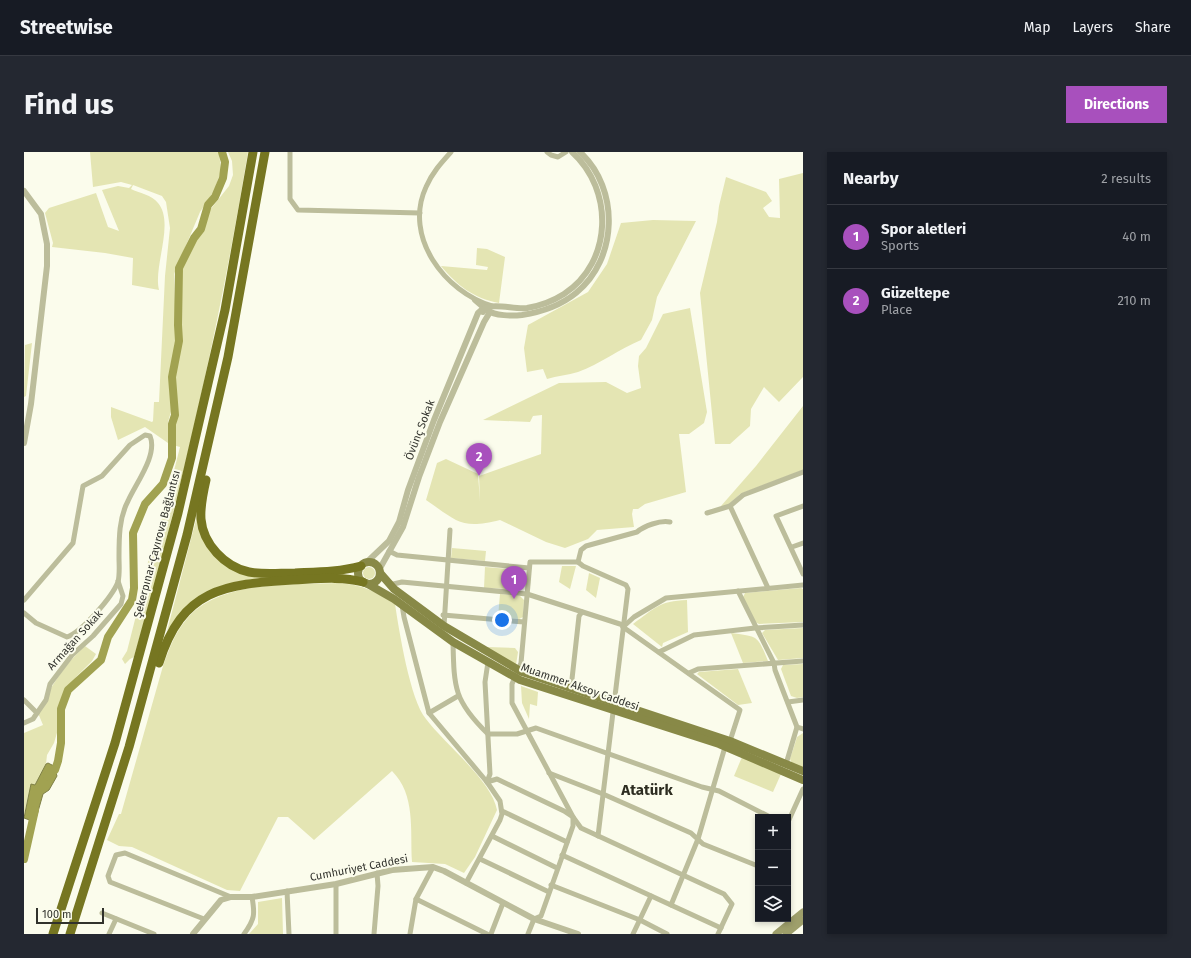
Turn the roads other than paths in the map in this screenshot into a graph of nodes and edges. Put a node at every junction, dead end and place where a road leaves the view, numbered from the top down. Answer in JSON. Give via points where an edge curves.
{"nodes":[{"id":1,"x":253,"y":152,"type":"edge"},
{"id":2,"x":265,"y":152,"type":"edge"},
{"id":3,"x":290,"y":152,"type":"edge"},
{"id":4,"x":451,"y":152,"type":"edge"},
{"id":5,"x":547,"y":152,"type":"edge"},
{"id":6,"x":566,"y":152,"type":"edge"},
{"id":7,"x":572,"y":152,"type":"edge"},
{"id":8,"x":580,"y":152,"type":"edge"},
{"id":9,"x":24,"y":191,"type":"edge"},
{"id":10,"x":420,"y":213,"type":"junction"},
{"id":11,"x":475,"y":300,"type":"junction"},
{"id":12,"x":491,"y":309,"type":"junction"},
{"id":13,"x":484,"y":322,"type":"junction"},
{"id":14,"x":220,"y":395,"type":"junction"},
{"id":15,"x":24,"y":442,"type":"edge"},
{"id":16,"x":803,"y":472,"type":"edge"},
{"id":17,"x":730,"y":506,"type":"junction"},
{"id":18,"x":803,"y":506,"type":"edge"},
{"id":19,"x":707,"y":514,"type":"dead end"},
{"id":20,"x":670,"y":522,"type":"dead end"},
{"id":21,"x":450,"y":530,"type":"dead end"},
{"id":22,"x":803,"y":543,"type":"edge"},
{"id":23,"x":792,"y":547,"type":"junction"},
{"id":24,"x":389,"y":551,"type":"junction"},
{"id":25,"x":448,"y":560,"type":"junction"},
{"id":26,"x":578,"y":562,"type":"junction"},
{"id":27,"x":364,"y":564,"type":"junction"},
{"id":28,"x":529,"y":568,"type":"junction"},
{"id":29,"x":380,"y":572,"type":"junction"},
{"id":30,"x":803,"y":574,"type":"edge"},
{"id":31,"x":118,"y":581,"type":"junction"},
{"id":32,"x":365,"y":582,"type":"junction"},
{"id":33,"x":389,"y":585,"type":"junction"},
{"id":34,"x":803,"y":585,"type":"edge"},
{"id":35,"x":446,"y":586,"type":"junction"},
{"id":36,"x":768,"y":588,"type":"junction"},
{"id":37,"x":738,"y":591,"type":"junction"},
{"id":38,"x":527,"y":594,"type":"junction"},
{"id":39,"x":24,"y":600,"type":"edge"},
{"id":40,"x":402,"y":605,"type":"junction"},
{"id":41,"x":582,"y":612,"type":"junction"},
{"id":42,"x":24,"y":613,"type":"edge"},
{"id":43,"x":443,"y":615,"type":"junction"},
{"id":44,"x":524,"y":622,"type":"junction"},
{"id":45,"x":803,"y":625,"type":"edge"},
{"id":46,"x":444,"y":626,"type":"junction"},
{"id":47,"x":623,"y":626,"type":"junction"},
{"id":48,"x":755,"y":628,"type":"junction"},
{"id":49,"x":453,"y":642,"type":"junction"},
{"id":50,"x":659,"y":652,"type":"junction"},
{"id":51,"x":803,"y":661,"type":"edge"},
{"id":52,"x":488,"y":662,"type":"junction"},
{"id":53,"x":774,"y":663,"type":"junction"},
{"id":54,"x":689,"y":673,"type":"junction"},
{"id":55,"x":517,"y":674,"type":"junction"},
{"id":56,"x":571,"y":688,"type":"junction"},
{"id":57,"x":458,"y":696,"type":"junction"},
{"id":58,"x":24,"y":700,"type":"edge"},
{"id":59,"x":803,"y":700,"type":"edge"},
{"id":60,"x":788,"y":702,"type":"junction"},
{"id":61,"x":612,"y":706,"type":"junction"},
{"id":62,"x":37,"y":713,"type":"junction"},
{"id":63,"x":430,"y":713,"type":"junction"},
{"id":64,"x":24,"y":723,"type":"edge"},
{"id":65,"x":797,"y":727,"type":"junction"},
{"id":66,"x":803,"y":729,"type":"edge"},
{"id":67,"x":526,"y":730,"type":"junction"},
{"id":68,"x":488,"y":734,"type":"junction"},
{"id":69,"x":728,"y":744,"type":"junction"},
{"id":70,"x":129,"y":747,"type":"junction"},
{"id":71,"x":607,"y":753,"type":"junction"},
{"id":72,"x":786,"y":764,"type":"junction"},
{"id":73,"x":803,"y":771,"type":"edge"},
{"id":74,"x":549,"y":773,"type":"junction"},
{"id":75,"x":803,"y":780,"type":"edge"},
{"id":76,"x":487,"y":782,"type":"junction"},
{"id":77,"x":712,"y":789,"type":"junction"},
{"id":78,"x":803,"y":789,"type":"edge"},
{"id":79,"x":603,"y":794,"type":"junction"},
{"id":80,"x":502,"y":811,"type":"junction"},
{"id":81,"x":764,"y":814,"type":"edge"},
{"id":82,"x":791,"y":815,"type":"edge"},
{"id":83,"x":573,"y":817,"type":"junction"},
{"id":84,"x":492,"y":836,"type":"junction"},
{"id":85,"x":598,"y":836,"type":"junction"},
{"id":86,"x":698,"y":839,"type":"junction"},
{"id":87,"x":567,"y":842,"type":"junction"},
{"id":88,"x":562,"y":855,"type":"junction"},
{"id":89,"x":480,"y":859,"type":"junction"},
{"id":90,"x":755,"y":865,"type":"edge"},
{"id":91,"x":433,"y":867,"type":"junction"},
{"id":92,"x":557,"y":868,"type":"junction"},
{"id":93,"x":377,"y":873,"type":"junction"},
{"id":94,"x":684,"y":876,"type":"junction"},
{"id":95,"x":466,"y":883,"type":"junction"},
{"id":96,"x":336,"y":884,"type":"junction"},
{"id":97,"x":551,"y":885,"type":"junction"},
{"id":98,"x":287,"y":891,"type":"junction"},
{"id":99,"x":549,"y":892,"type":"junction"},
{"id":100,"x":651,"y":896,"type":"junction"},
{"id":101,"x":231,"y":897,"type":"junction"},
{"id":102,"x":252,"y":897,"type":"junction"},
{"id":103,"x":416,"y":898,"type":"junction"},
{"id":104,"x":503,"y":903,"type":"junction"},
{"id":105,"x":672,"y":905,"type":"junction"},
{"id":106,"x":803,"y":912,"type":"edge"},
{"id":107,"x":102,"y":913,"type":"dead end"},
{"id":108,"x":116,"y":919,"type":"junction"},
{"id":109,"x":204,"y":919,"type":"junction"},
{"id":110,"x":534,"y":919,"type":"junction"},
{"id":111,"x":640,"y":920,"type":"junction"},
{"id":112,"x":803,"y":920,"type":"edge"},
{"id":113,"x":721,"y":928,"type":"junction"},
{"id":114,"x":563,"y":932,"type":"edge"},
{"id":115,"x":147,"y":933,"type":"edge"},
{"id":116,"x":53,"y":934,"type":"edge"},
{"id":117,"x":70,"y":934,"type":"edge"},
{"id":118,"x":110,"y":934,"type":"edge"},
{"id":119,"x":154,"y":934,"type":"edge"},
{"id":120,"x":193,"y":934,"type":"edge"},
{"id":121,"x":244,"y":934,"type":"edge"},
{"id":122,"x":289,"y":934,"type":"edge"},
{"id":123,"x":336,"y":934,"type":"edge"},
{"id":124,"x":374,"y":934,"type":"edge"},
{"id":125,"x":410,"y":934,"type":"edge"},
{"id":126,"x":487,"y":934,"type":"edge"},
{"id":127,"x":491,"y":934,"type":"edge"},
{"id":128,"x":528,"y":934,"type":"edge"},
{"id":129,"x":578,"y":934,"type":"edge"},
{"id":130,"x":633,"y":934,"type":"edge"},
{"id":131,"x":667,"y":934,"type":"edge"},
{"id":132,"x":718,"y":934,"type":"edge"},
{"id":133,"x":776,"y":934,"type":"edge"},
{"id":134,"x":786,"y":934,"type":"edge"}],
"edges":[{"from":1,"to":116,"type":"highway","name":"Şekerpınar-Çayırova Bağlantısı","via":[[225,310],[178,512],[115,743]]},
{"from":2,"to":14,"type":"highway"},
{"from":3,"to":10,"type":"street","via":[[290,199],[298,210]]},
{"from":4,"to":10,"type":"street","via":[[438,166],[425,188]]},
{"from":5,"to":6,"type":"street","via":[[558,157]]},
{"from":7,"to":12,"type":"street","via":[[594,179],[602,208],[603,230],[600,244],[588,269],[563,294],[540,305]]},
{"from":8,"to":12,"type":"street","via":[[601,180],[609,204],[609,231],[603,254],[591,277],[576,293],[556,306],[538,312],[518,315]]},
{"from":9,"to":15,"type":"street","via":[[41,214],[48,244],[31,404]]},
{"from":10,"to":11,"type":"street","via":[[422,236],[427,251],[448,280]]},
{"from":11,"to":12,"type":"street"},
{"from":11,"to":13,"type":"street","via":[[482,306]]},
{"from":12,"to":13,"type":"street","name":"Övünç Sokak"},
{"from":12,"to":27,"type":"street","name":"Övünç Sokak","via":[[484,308],[478,313],[434,420],[399,522],[388,541]]},
{"from":13,"to":24,"type":"street","name":"Övünç Sokak","via":[[440,422],[419,477],[404,527]]},
{"from":14,"to":27,"type":"highway","via":[[201,520],[205,535],[220,556],[238,569],[263,574],[339,571]]},
{"from":14,"to":70,"type":"highway","via":[[175,583]]},
{"from":16,"to":17,"type":"street","via":[[743,495]]},
{"from":17,"to":19,"type":"street"},
{"from":17,"to":36,"type":"street"},
{"from":18,"to":23,"type":"street","via":[[776,516]]},
{"from":20,"to":26,"type":"street","via":[[665,521],[637,532],[586,546],[581,550]]},
{"from":21,"to":25,"type":"street"},
{"from":22,"to":23,"type":"street"},
{"from":23,"to":30,"type":"street"},
{"from":24,"to":25,"type":"street","via":[[397,555]]},
{"from":24,"to":29,"type":"street","name":"Övünç Sokak"},
{"from":25,"to":28,"type":"street"},
{"from":25,"to":35,"type":"street"},
{"from":26,"to":28,"type":"street","via":[[530,562]]},
{"from":26,"to":47,"type":"street","via":[[626,585],[628,589]]},
{"from":27,"to":29,"type":"main road","via":[[373,563]]},
{"from":27,"to":32,"type":"main road","via":[[359,576]]},
{"from":28,"to":38,"type":"street"},
{"from":29,"to":32,"type":"main road","via":[[374,582]]},
{"from":29,"to":33,"type":"main road"},
{"from":31,"to":39,"type":"street","name":"Armağan Sokak","via":[[121,525],[128,501],[151,456],[150,436],[145,435],[130,445],[102,476],[83,486],[73,543]]},
{"from":31,"to":42,"type":"street","via":[[102,605],[81,628],[67,637],[36,623]]},
{"from":31,"to":62,"type":"street","name":"Armağan Sokak","via":[[123,596],[121,604],[72,656],[50,684],[46,700]]},
{"from":32,"to":40,"type":"main road","name":"Muammer Aksoy Caddesi"},
{"from":32,"to":70,"type":"highway","via":[[341,578],[237,585],[217,591],[193,605],[175,626],[165,646]]},
{"from":33,"to":35,"type":"street","via":[[402,582]]},
{"from":33,"to":46,"type":"main road"},
{"from":34,"to":36,"type":"street"},
{"from":35,"to":38,"type":"street"},
{"from":35,"to":43,"type":"street"},
{"from":36,"to":37,"type":"street"},
{"from":37,"to":47,"type":"street","via":[[666,598]]},
{"from":37,"to":48,"type":"street"},
{"from":38,"to":41,"type":"street"},
{"from":38,"to":44,"type":"street"},
{"from":40,"to":49,"type":"main road","name":"Muammer Aksoy Caddesi"},
{"from":40,"to":63,"type":"street"},
{"from":41,"to":47,"type":"street"},
{"from":41,"to":56,"type":"street","via":[[579,616]]},
{"from":43,"to":44,"type":"street"},
{"from":43,"to":46,"type":"street"},
{"from":44,"to":55,"type":"street","via":[[521,663]]},
{"from":45,"to":48,"type":"street"},
{"from":46,"to":55,"type":"main road"},
{"from":47,"to":50,"type":"street"},
{"from":47,"to":61,"type":"street"},
{"from":48,"to":50,"type":"street","via":[[694,635]]},
{"from":48,"to":53,"type":"street"},
{"from":49,"to":52,"type":"main road","name":"Muammer Aksoy Caddesi"},
{"from":49,"to":57,"type":"street","via":[[453,666]]},
{"from":50,"to":54,"type":"street"},
{"from":51,"to":53,"type":"street"},
{"from":52,"to":55,"type":"main road","name":"Muammer Aksoy Caddesi"},
{"from":52,"to":68,"type":"street","via":[[485,682]]},
{"from":53,"to":54,"type":"street"},
{"from":53,"to":60,"type":"street"},
{"from":54,"to":69,"type":"street","via":[[740,710]]},
{"from":55,"to":56,"type":"main road"},
{"from":55,"to":61,"type":"main road","name":"Muammer Aksoy Caddesi"},
{"from":55,"to":67,"type":"street","via":[[512,684],[512,703]]},
{"from":56,"to":61,"type":"main road"},
{"from":57,"to":63,"type":"street"},
{"from":57,"to":68,"type":"street","via":[[463,707]]},
{"from":58,"to":62,"type":"street"},
{"from":59,"to":60,"type":"street"},
{"from":60,"to":65,"type":"street"},
{"from":61,"to":69,"type":"main road","name":"Muammer Aksoy Caddesi"},
{"from":61,"to":71,"type":"street"},
{"from":62,"to":64,"type":"street","via":[[33,719]]},
{"from":63,"to":76,"type":"street"},
{"from":65,"to":66,"type":"street"},
{"from":65,"to":72,"type":"street"},
{"from":67,"to":68,"type":"street","via":[[517,734]]},
{"from":67,"to":71,"type":"street","via":[[536,728]]},
{"from":67,"to":74,"type":"street"},
{"from":68,"to":76,"type":"street","via":[[490,774]]},
{"from":69,"to":72,"type":"main road"},
{"from":69,"to":75,"type":"main road","name":"Muammer Aksoy Caddesi"},
{"from":69,"to":77,"type":"street"},
{"from":70,"to":117,"type":"highway"},
{"from":71,"to":77,"type":"street"},
{"from":71,"to":79,"type":"street"},
{"from":72,"to":73,"type":"main road"},
{"from":74,"to":79,"type":"street"},
{"from":74,"to":83,"type":"street"},
{"from":76,"to":80,"type":"street","via":[[500,802]]},
{"from":76,"to":83,"type":"street","via":[[497,779]]},
{"from":77,"to":81,"type":"street"},
{"from":77,"to":86,"type":"street"},
{"from":78,"to":82,"type":"street"},
{"from":79,"to":85,"type":"street"},
{"from":79,"to":86,"type":"street","via":[[691,833]]},
{"from":80,"to":84,"type":"street"},
{"from":80,"to":87,"type":"street"},
{"from":83,"to":85,"type":"street","via":[[581,828]]},
{"from":83,"to":87,"type":"street","via":[[573,826]]},
{"from":84,"to":89,"type":"street"},
{"from":84,"to":92,"type":"street"},
{"from":85,"to":94,"type":"street"},
{"from":86,"to":90,"type":"street","via":[[703,844]]},
{"from":86,"to":94,"type":"street"},
{"from":87,"to":88,"type":"street"},
{"from":88,"to":92,"type":"street"},
{"from":88,"to":100,"type":"street"},
{"from":89,"to":95,"type":"street"},
{"from":89,"to":99,"type":"street"},
{"from":91,"to":93,"type":"street","name":"Cumhuriyet Caddesi"},
{"from":91,"to":95,"type":"street","name":"Cumhuriyet Caddesi"},
{"from":91,"to":103,"type":"street"},
{"from":92,"to":97,"type":"street"},
{"from":93,"to":96,"type":"street","name":"Cumhuriyet Caddesi"},
{"from":93,"to":124,"type":"street"},
{"from":94,"to":105,"type":"street"},
{"from":94,"to":113,"type":"street","via":[[724,894],[732,904]]},
{"from":95,"to":104,"type":"street","name":"Cumhuriyet Caddesi"},
{"from":96,"to":98,"type":"street","name":"Cumhuriyet Caddesi"},
{"from":96,"to":123,"type":"street"},
{"from":97,"to":99,"type":"street"},
{"from":97,"to":111,"type":"street"},
{"from":98,"to":102,"type":"street","name":"Cumhuriyet Caddesi"},
{"from":98,"to":122,"type":"street"},
{"from":99,"to":110,"type":"street","via":[[541,916]]},
{"from":100,"to":105,"type":"street"},
{"from":100,"to":111,"type":"street"},
{"from":101,"to":102,"type":"street","name":"Cumhuriyet Caddesi"},
{"from":101,"to":109,"type":"street","via":[[221,900]]},
{"from":101,"to":109,"type":"street","via":[[125,853],[116,856],[108,876],[110,882]]},
{"from":102,"to":121,"type":"street","via":[[253,922]]},
{"from":103,"to":125,"type":"street"},
{"from":103,"to":126,"type":"street"},
{"from":104,"to":110,"type":"street","name":"Cumhuriyet Caddesi"},
{"from":104,"to":127,"type":"street"},
{"from":105,"to":113,"type":"street"},
{"from":106,"to":133,"type":"main road"},
{"from":107,"to":108,"type":"street"},
{"from":108,"to":115,"type":"street"},
{"from":108,"to":118,"type":"street"},
{"from":109,"to":120,"type":"street"},
{"from":110,"to":114,"type":"street","name":"Cumhuriyet Caddesi"},
{"from":110,"to":128,"type":"street"},
{"from":111,"to":130,"type":"street"},
{"from":111,"to":131,"type":"street"},
{"from":112,"to":134,"type":"main road"},
{"from":113,"to":132,"type":"street"},
{"from":114,"to":129,"type":"street","name":"Cumhuriyet Caddesi"},
{"from":115,"to":119,"type":"street"}]}
